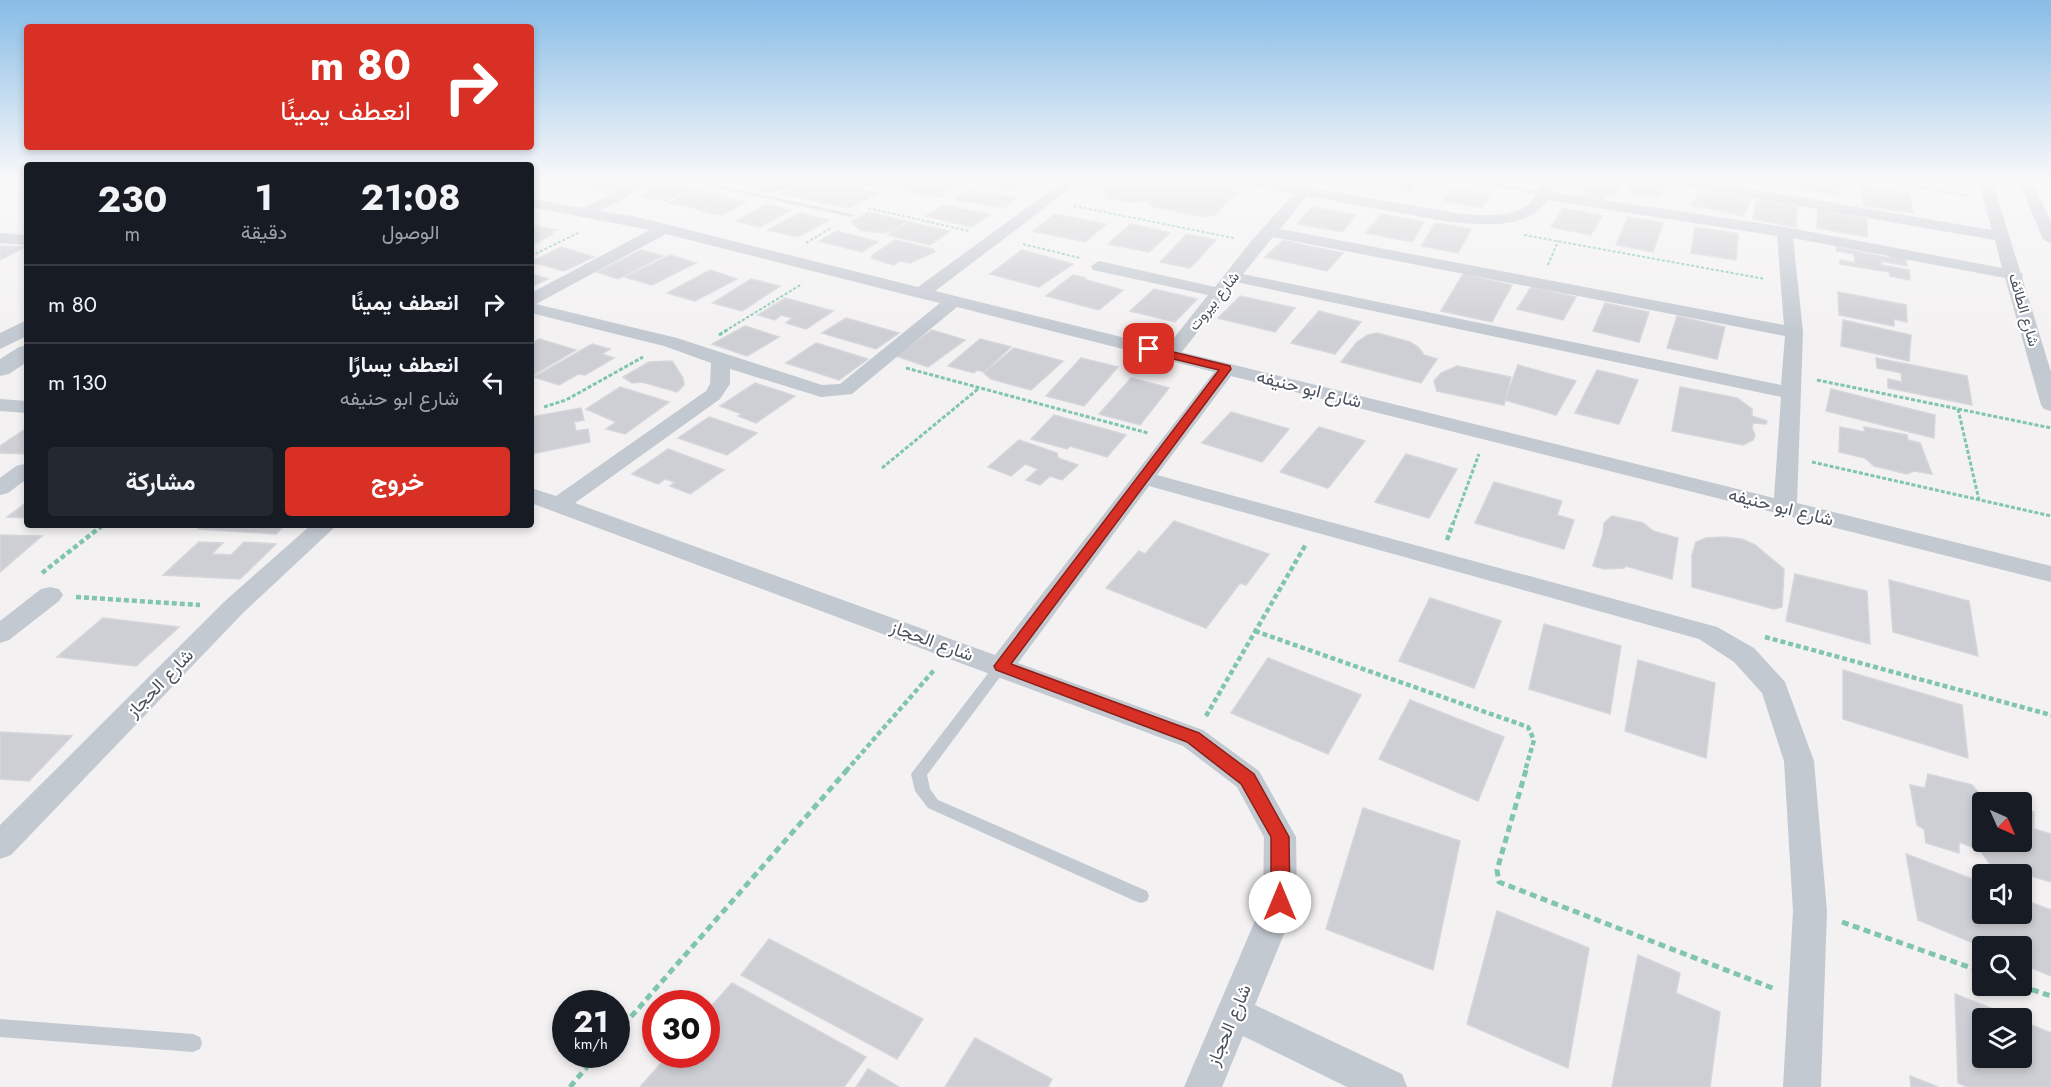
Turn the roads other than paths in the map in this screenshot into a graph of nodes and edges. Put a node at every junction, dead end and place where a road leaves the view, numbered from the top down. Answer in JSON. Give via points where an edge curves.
{"nodes":[{"id":1,"x":660,"y":231,"type":"edge"},
{"id":2,"x":670,"y":231,"type":"edge"},
{"id":3,"x":1008,"y":231,"type":"edge"},
{"id":4,"x":1270,"y":231,"type":"edge"},
{"id":5,"x":1778,"y":231,"type":"edge"},
{"id":6,"x":1970,"y":231,"type":"edge"},
{"id":7,"x":2000,"y":231,"type":"edge"},
{"id":8,"x":1785,"y":232,"type":"junction"},
{"id":9,"x":2001,"y":236,"type":"junction"},
{"id":10,"x":0,"y":238,"type":"edge"},
{"id":11,"x":1264,"y":238,"type":"junction"},
{"id":12,"x":24,"y":240,"type":"edge"},
{"id":13,"x":1099,"y":266,"type":"dead end"},
{"id":14,"x":2015,"y":275,"type":"junction"},
{"id":15,"x":1234,"y":277,"type":"junction"},
{"id":16,"x":921,"y":293,"type":"junction"},
{"id":17,"x":1220,"y":293,"type":"junction"},
{"id":18,"x":534,"y":298,"type":"edge"},
{"id":19,"x":953,"y":301,"type":"junction"},
{"id":20,"x":534,"y":309,"type":"edge"},
{"id":21,"x":24,"y":329,"type":"edge"},
{"id":22,"x":1794,"y":332,"type":"junction"},
{"id":23,"x":0,"y":342,"type":"edge"},
{"id":24,"x":24,"y":354,"type":"edge"},
{"id":25,"x":1170,"y":355,"type":"junction"},
{"id":26,"x":721,"y":360,"type":"junction"},
{"id":27,"x":0,"y":369,"type":"edge"},
{"id":28,"x":1226,"y":369,"type":"junction"},
{"id":29,"x":1791,"y":384,"type":"junction"},
{"id":30,"x":0,"y":405,"type":"edge"},
{"id":31,"x":2051,"y":405,"type":"edge"},
{"id":32,"x":24,"y":407,"type":"edge"},
{"id":33,"x":0,"y":469,"type":"edge"},
{"id":34,"x":24,"y":471,"type":"edge"},
{"id":35,"x":24,"y":472,"type":"edge"},
{"id":36,"x":1144,"y":478,"type":"junction"},
{"id":37,"x":0,"y":488,"type":"edge"},
{"id":38,"x":534,"y":496,"type":"edge"},
{"id":39,"x":558,"y":505,"type":"junction"},
{"id":40,"x":1785,"y":508,"type":"junction"},
{"id":41,"x":322,"y":528,"type":"edge"},
{"id":42,"x":2051,"y":574,"type":"edge"},
{"id":43,"x":50,"y":595,"type":"road end"},
{"id":44,"x":0,"y":634,"type":"edge"},
{"id":45,"x":1001,"y":666,"type":"junction"},
{"id":46,"x":0,"y":846,"type":"edge"},
{"id":47,"x":1141,"y":896,"type":"dead end"},
{"id":48,"x":1234,"y":1013,"type":"junction"},
{"id":49,"x":0,"y":1028,"type":"edge"},
{"id":50,"x":193,"y":1043,"type":"dead end"},
{"id":51,"x":1203,"y":1087,"type":"edge"},
{"id":52,"x":1388,"y":1087,"type":"edge"},
{"id":53,"x":1802,"y":1087,"type":"edge"}],
"edges":[{"from":1,"to":18,"type":"street"},
{"from":2,"to":16,"type":"street","name":"شارع ابو حنيفه"},
{"from":3,"to":16,"type":"street"},
{"from":4,"to":11,"type":"street","name":"شارع بيروت"},
{"from":5,"to":8,"type":"street"},
{"from":6,"to":9,"type":"street"},
{"from":7,"to":9,"type":"street","name":"شارع الطائف"},
{"from":8,"to":14,"type":"street"},
{"from":8,"to":22,"type":"street"},
{"from":9,"to":14,"type":"street","name":"شارع الطائف"},
{"from":10,"to":12,"type":"street"},
{"from":11,"to":15,"type":"street","name":"شارع بيروت"},
{"from":11,"to":22,"type":"street"},
{"from":13,"to":17,"type":"street"},
{"from":14,"to":31,"type":"street","name":"شارع الطائف"},
{"from":15,"to":17,"type":"street","name":"شارع بيروت"},
{"from":15,"to":29,"type":"street"},
{"from":16,"to":19,"type":"street","name":"شارع ابو حنيفه"},
{"from":17,"to":25,"type":"street","name":"شارع بيروت"},
{"from":19,"to":25,"type":"street","name":"شارع ابو حنيفه"},
{"from":19,"to":26,"type":"street","via":[[845,390],[821,391]]},
{"from":20,"to":26,"type":"street","via":[[670,342]]},
{"from":21,"to":23,"type":"street"},
{"from":22,"to":29,"type":"street"},
{"from":24,"to":27,"type":"street"},
{"from":25,"to":28,"type":"street","name":"شارع ابو حنيفه"},
{"from":26,"to":39,"type":"street","via":[[720,384],[713,395]]},
{"from":28,"to":36,"type":"street"},
{"from":28,"to":40,"type":"street","name":"شارع ابو حنيفه"},
{"from":29,"to":40,"type":"street"},
{"from":30,"to":32,"type":"street"},
{"from":33,"to":34,"type":"street"},
{"from":35,"to":37,"type":"street"},
{"from":36,"to":45,"type":"street"},
{"from":36,"to":53,"type":"street","via":[[1708,633],[1744,655],[1775,689],[1799,761],[1810,911]]},
{"from":38,"to":39,"type":"street","name":"شارع الحجاز"},
{"from":39,"to":45,"type":"street","name":"شارع الحجاز"},
{"from":40,"to":42,"type":"street","name":"شارع ابو حنيفه"},
{"from":41,"to":46,"type":"street","name":"شارع الحجاز","via":[[234,607]]},
{"from":43,"to":44,"type":"street"},
{"from":45,"to":47,"type":"lane","via":[[919,774],[923,791],[933,804]]},
{"from":45,"to":48,"type":"street","name":"شارع الحجاز","via":[[1193,738],[1248,779],[1280,837],[1280,902]]},
{"from":48,"to":51,"type":"street","name":"شارع الحجاز"},
{"from":48,"to":52,"type":"street"},
{"from":49,"to":50,"type":"lane"}]}
